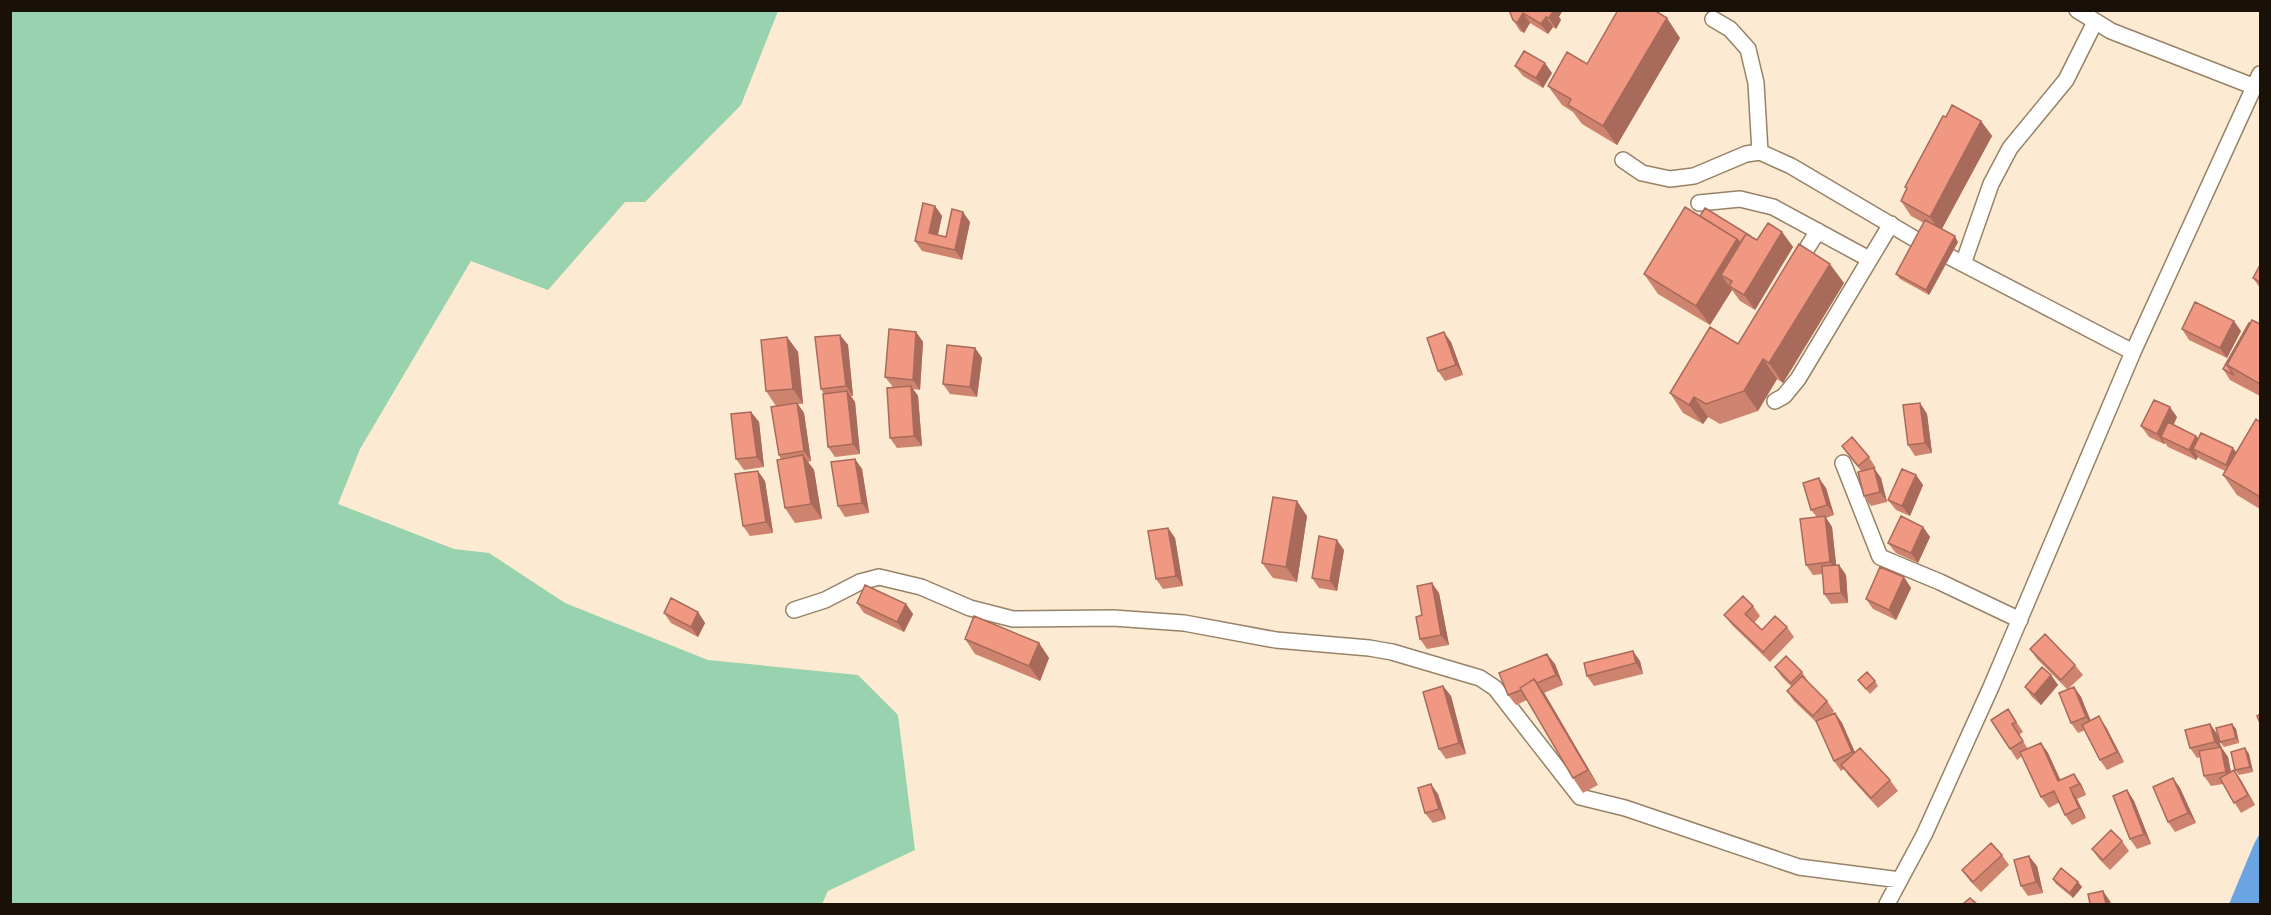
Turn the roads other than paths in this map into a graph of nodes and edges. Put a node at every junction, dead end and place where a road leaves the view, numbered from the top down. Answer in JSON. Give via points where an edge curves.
{"nodes":[{"id":1,"x":2077,"y":10,"type":"edge"},
{"id":2,"x":1713,"y":19,"type":"dead end"},
{"id":3,"x":2095,"y":22,"type":"junction"},
{"id":4,"x":2259,"y":82,"type":"edge"},
{"id":5,"x":1760,"y":153,"type":"junction"},
{"id":6,"x":1623,"y":160,"type":"dead end"},
{"id":7,"x":1699,"y":203,"type":"dead end"},
{"id":8,"x":1891,"y":224,"type":"junction"},
{"id":9,"x":1818,"y":231,"type":"junction"},
{"id":10,"x":1920,"y":242,"type":"edge"},
{"id":11,"x":1869,"y":259,"type":"junction"},
{"id":12,"x":1788,"y":279,"type":"edge"},
{"id":13,"x":2133,"y":352,"type":"junction"},
{"id":14,"x":1774,"y":401,"type":"dead end"},
{"id":15,"x":1843,"y":463,"type":"dead end"},
{"id":16,"x":794,"y":610,"type":"dead end"},
{"id":17,"x":2020,"y":620,"type":"junction"},
{"id":18,"x":1900,"y":880,"type":"junction"},
{"id":19,"x":1887,"y":904,"type":"edge"}],
"edges":[{"from":1,"to":3,"type":"street"},
{"from":2,"to":5,"type":"street","via":[[1730,29],[1748,49],[1756,83]]},
{"from":3,"to":4,"type":"street","via":[[2110,31]]},
{"from":3,"to":13,"type":"street","via":[[2066,80],[2010,148],[1956,261]]},
{"from":4,"to":13,"type":"street"},
{"from":5,"to":6,"type":"street","via":[[1746,154],[1694,176],[1670,180],[1642,173]]},
{"from":5,"to":8,"type":"street","via":[[1791,166]]},
{"from":7,"to":9,"type":"street","via":[[1740,199],[1773,207]]},
{"from":8,"to":10,"type":"street"},
{"from":8,"to":11,"type":"street"},
{"from":9,"to":11,"type":"street"},
{"from":9,"to":12,"type":"street"},
{"from":11,"to":14,"type":"street","via":[[1798,379],[1784,396]]},
{"from":13,"to":17,"type":"street"},
{"from":15,"to":17,"type":"street","via":[[1880,558]]},
{"from":16,"to":18,"type":"street","via":[[879,577],[921,587],[970,608],[1013,619],[1113,618],[1184,623],[1276,640],[1392,652],[1480,678],[1495,688],[1580,797],[1625,808],[1799,867]]},
{"from":17,"to":18,"type":"street"},
{"from":18,"to":19,"type":"street"}]}
